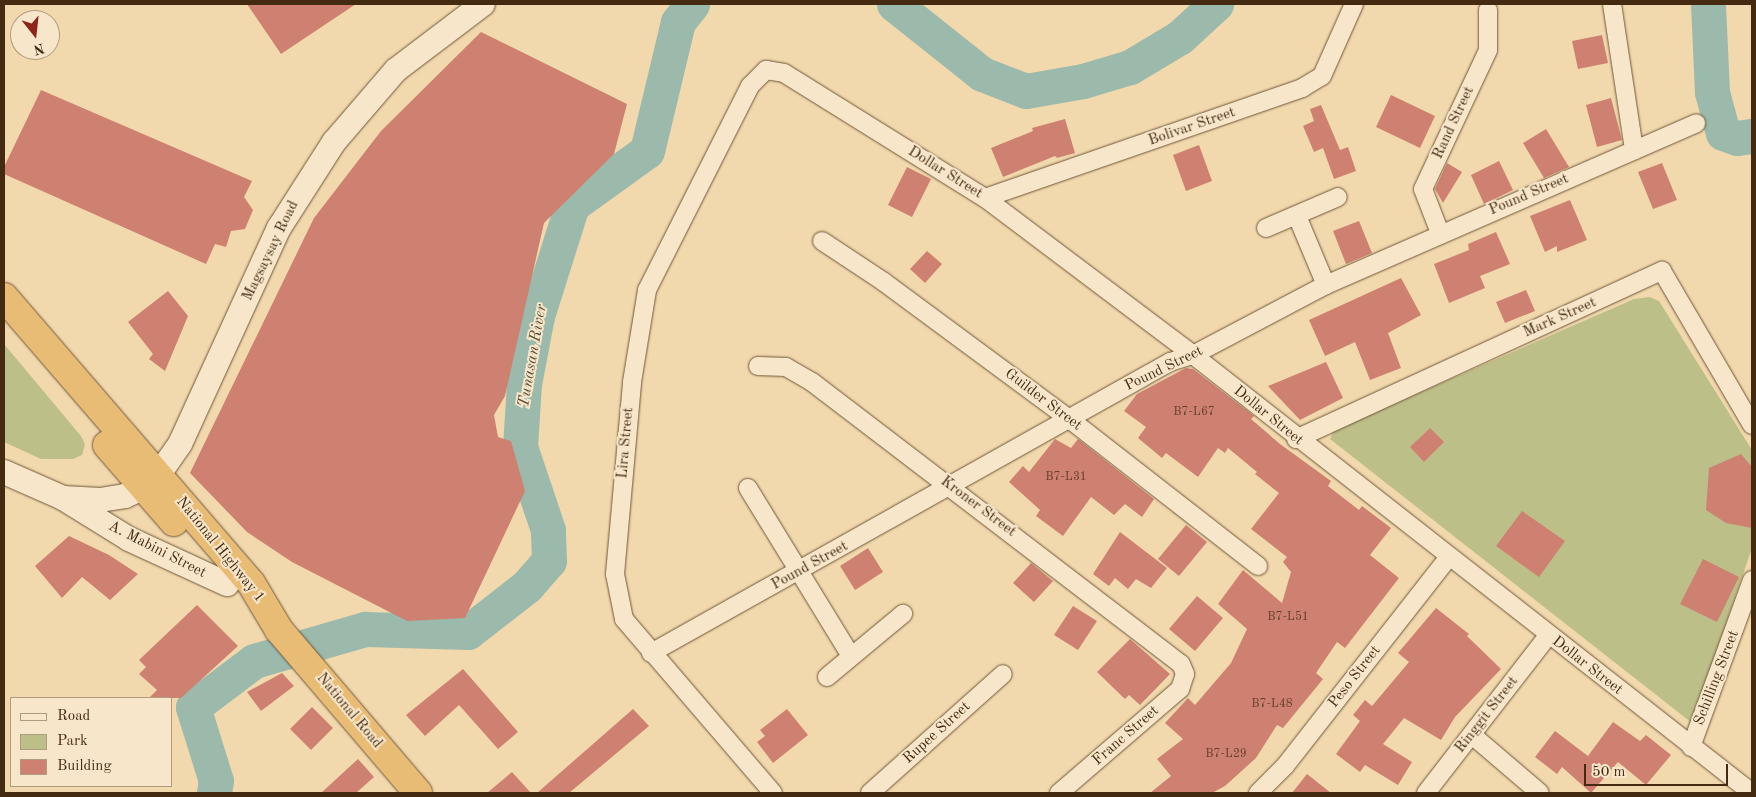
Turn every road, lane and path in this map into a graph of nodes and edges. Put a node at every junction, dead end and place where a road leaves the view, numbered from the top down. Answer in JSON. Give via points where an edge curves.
{"nodes":[{"id":1,"x":483,"y":4,"type":"edge"},
{"id":2,"x":1354,"y":4,"type":"edge"},
{"id":3,"x":1612,"y":4,"type":"edge"},
{"id":4,"x":1488,"y":10,"type":"dead end"},
{"id":5,"x":766,"y":70,"type":"joint"},
{"id":6,"x":1696,"y":123,"type":"dead end"},
{"id":7,"x":1634,"y":150,"type":"junction"},
{"id":8,"x":1338,"y":197,"type":"dead end"},
{"id":9,"x":985,"y":198,"type":"junction"},
{"id":10,"x":1297,"y":216,"type":"junction"},
{"id":11,"x":1266,"y":228,"type":"dead end"},
{"id":12,"x":1440,"y":233,"type":"junction"},
{"id":13,"x":822,"y":241,"type":"dead end"},
{"id":14,"x":1326,"y":285,"type":"junction"},
{"id":15,"x":4,"y":297,"type":"edge"},
{"id":16,"x":4,"y":324,"type":"edge"},
{"id":17,"x":1193,"y":356,"type":"junction"},
{"id":18,"x":758,"y":366,"type":"dead end"},
{"id":19,"x":1068,"y":418,"type":"junction"},
{"id":20,"x":1752,"y":425,"type":"edge"},
{"id":21,"x":1296,"y":439,"type":"junction"},
{"id":22,"x":4,"y":472,"type":"edge"},
{"id":23,"x":151,"y":480,"type":"junction"},
{"id":24,"x":951,"y":486,"type":"junction"},
{"id":25,"x":748,"y":488,"type":"dead end"},
{"id":26,"x":63,"y":498,"type":"junction"},
{"id":27,"x":1448,"y":558,"type":"junction"},
{"id":28,"x":1258,"y":566,"type":"dead end"},
{"id":29,"x":799,"y":572,"type":"junction"},
{"id":30,"x":1752,"y":580,"type":"edge"},
{"id":31,"x":227,"y":584,"type":"junction"},
{"id":32,"x":903,"y":614,"type":"dead end"},
{"id":33,"x":280,"y":630,"type":"junction"},
{"id":34,"x":1548,"y":636,"type":"junction"},
{"id":35,"x":652,"y":653,"type":"junction"},
{"id":36,"x":851,"y":656,"type":"junction"},
{"id":37,"x":1003,"y":674,"type":"dead end"},
{"id":38,"x":1185,"y":674,"type":"joint"},
{"id":39,"x":827,"y":677,"type":"dead end"},
{"id":40,"x":1472,"y":735,"type":"junction"},
{"id":41,"x":1691,"y":746,"type":"junction"},
{"id":42,"x":418,"y":793,"type":"edge"},
{"id":43,"x":773,"y":793,"type":"edge"},
{"id":44,"x":870,"y":793,"type":"edge"},
{"id":45,"x":1059,"y":793,"type":"edge"},
{"id":46,"x":1258,"y":793,"type":"edge"},
{"id":47,"x":1426,"y":793,"type":"edge"},
{"id":48,"x":1540,"y":793,"type":"edge"},
{"id":49,"x":1752,"y":793,"type":"edge"}],
"edges":[{"from":1,"to":23,"type":"main road","name":"Magsaysay Road","via":[[396,70],[334,142],[279,228],[180,444]]},
{"from":2,"to":9,"type":"street","name":"Bolivar Street","via":[[1322,76],[1302,88]]},
{"from":3,"to":7,"type":"street"},
{"from":4,"to":12,"type":"street","name":"Rand Street","via":[[1488,50],[1423,189]]},
{"from":5,"to":9,"type":"street","name":"Dollar Street","via":[[784,73]]},
{"from":5,"to":35,"type":"street","name":"Lira Street","via":[[750,86],[652,282],[638,340],[615,574],[624,619]]},
{"from":6,"to":7,"type":"street","name":"Pound Street"},
{"from":7,"to":12,"type":"street","name":"Pound Street"},
{"from":8,"to":10,"type":"street"},
{"from":9,"to":17,"type":"street","name":"Dollar Street"},
{"from":10,"to":11,"type":"street"},
{"from":10,"to":14,"type":"street"},
{"from":12,"to":14,"type":"street","name":"Pound Street"},
{"from":13,"to":19,"type":"street","name":"Guilder Street","via":[[884,282]]},
{"from":14,"to":17,"type":"street","name":"Pound Street"},
{"from":15,"to":23,"type":"highway","name":"National Highway 1"},
{"from":16,"to":23,"type":"highway","name":"National Highway 1"},
{"from":17,"to":19,"type":"street","name":"Pound Street","via":[[1170,362]]},
{"from":17,"to":21,"type":"street","name":"Dollar Street"},
{"from":18,"to":24,"type":"street","name":"Kroner Street","via":[[786,367],[812,382]]},
{"from":19,"to":24,"type":"street","name":"Pound Street"},
{"from":19,"to":28,"type":"street","name":"Guilder Street"},
{"from":20,"to":21,"type":"street","name":"Mark Street","via":[[1662,271]]},
{"from":21,"to":27,"type":"street","name":"Dollar Street"},
{"from":22,"to":26,"type":"main road","name":"A. Mabini Street"},
{"from":23,"to":26,"type":"main road","name":"A. Mabini Street","via":[[125,496],[100,500]]},
{"from":23,"to":31,"type":"highway","name":"National Highway 1"},
{"from":23,"to":33,"type":"highway","name":"National Highway 1","via":[[251,583]]},
{"from":24,"to":29,"type":"street","name":"Pound Street"},
{"from":24,"to":38,"type":"street","name":"Kroner Street","via":[[1173,658]]},
{"from":25,"to":29,"type":"street"},
{"from":26,"to":31,"type":"main road","name":"A. Mabini Street","via":[[129,540]]},
{"from":27,"to":34,"type":"street","name":"Dollar Street"},
{"from":27,"to":46,"type":"street","name":"Peso Street","via":[[1285,766]]},
{"from":29,"to":35,"type":"street","name":"Pound Street"},
{"from":29,"to":36,"type":"street"},
{"from":30,"to":41,"type":"street","name":"Schilling Street"},
{"from":31,"to":33,"type":"highway","name":"National Highway 1","via":[[244,605]]},
{"from":32,"to":36,"type":"street"},
{"from":33,"to":42,"type":"highway","name":"National Road"},
{"from":34,"to":40,"type":"street","name":"Ringgit Street"},
{"from":34,"to":41,"type":"street","name":"Dollar Street"},
{"from":35,"to":43,"type":"street","name":"Lira Street"},
{"from":36,"to":39,"type":"street"},
{"from":37,"to":44,"type":"street","name":"Rupee Street"},
{"from":38,"to":45,"type":"street","name":"Franc Street","via":[[1180,689]]},
{"from":40,"to":47,"type":"street","name":"Ringgit Street"},
{"from":40,"to":48,"type":"street"},
{"from":41,"to":49,"type":"street","name":"Dollar Street"}]}
